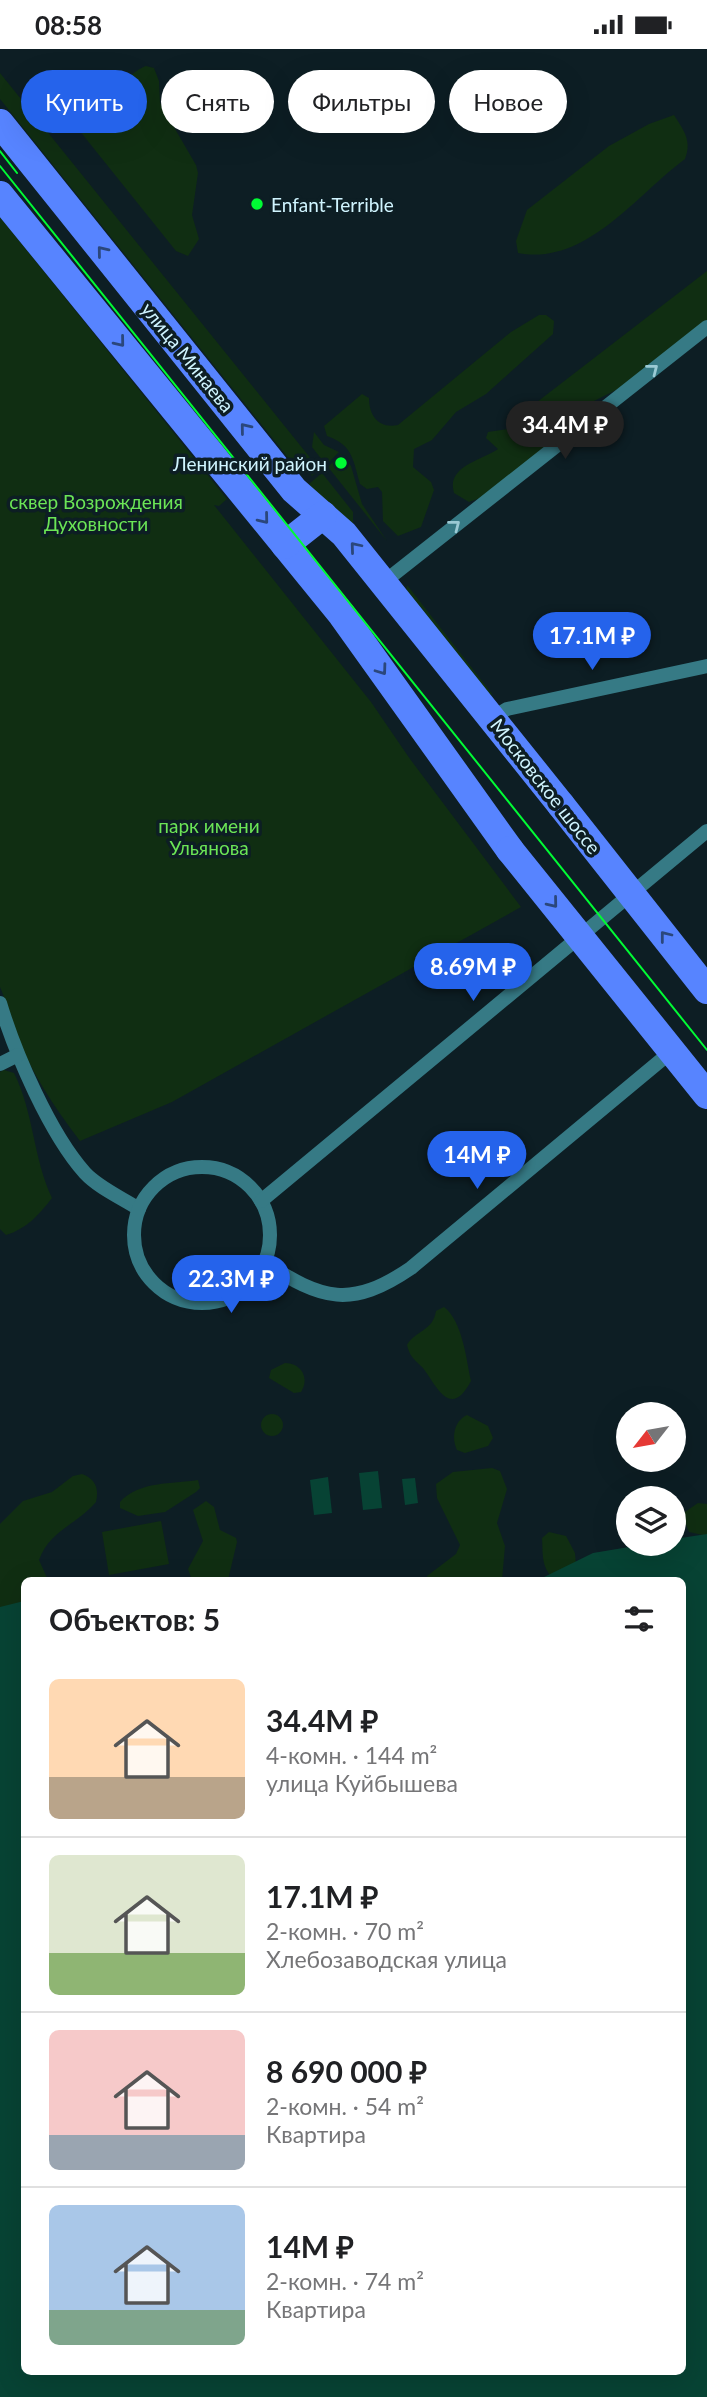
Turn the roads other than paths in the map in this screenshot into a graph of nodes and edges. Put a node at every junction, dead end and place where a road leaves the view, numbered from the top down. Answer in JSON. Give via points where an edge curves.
{"nodes":[{"id":1,"x":0,"y":123,"type":"edge"},
{"id":2,"x":0,"y":194,"type":"edge"},
{"id":3,"x":707,"y":327,"type":"edge"},
{"id":4,"x":323,"y":515,"type":"junction"},
{"id":5,"x":285,"y":545,"type":"junction"},
{"id":6,"x":393,"y":575,"type":"junction"},
{"id":7,"x":707,"y":666,"type":"edge"},
{"id":8,"x":492,"y":718,"type":"junction"},
{"id":9,"x":707,"y":831,"type":"edge"},
{"id":10,"x":707,"y":990,"type":"edge"},
{"id":11,"x":0,"y":1003,"type":"edge"},
{"id":12,"x":672,"y":1051,"type":"junction"},
{"id":13,"x":18,"y":1055,"type":"junction"},
{"id":14,"x":0,"y":1064,"type":"edge"},
{"id":15,"x":707,"y":1095,"type":"edge"},
{"id":16,"x":261,"y":1201,"type":"junction"},
{"id":17,"x":139,"y":1209,"type":"junction"},
{"id":18,"x":264,"y":1262,"type":"junction"}],
"edges":[{"from":4,"to":1,"type":"main road","name":"улица Минаева","one_way":true,"via":[[294,490]]},
{"from":2,"to":5,"type":"main road","one_way":true},
{"from":6,"to":3,"type":"street","one_way":true},
{"from":4,"to":5,"type":"main road"},
{"from":6,"to":4,"type":"main road","name":"улица Минаева","one_way":true},
{"from":5,"to":12,"type":"main road","one_way":true,"bridge":true,"via":[[342,615],[510,850]]},
{"from":6,"to":8,"type":"main road","name":"Московское шоссе"},
{"from":7,"to":8,"type":"street","via":[[507,709]]},
{"from":10,"to":8,"type":"main road","name":"Московское шоссе","one_way":true,"bridge":true},
{"from":9,"to":16,"type":"street"},
{"from":11,"to":13,"type":"street"},
{"from":12,"to":15,"type":"main road","bridge":true},
{"from":12,"to":18,"type":"street","via":[[383,1287],[361,1295],[331,1295],[297,1283]]},
{"from":13,"to":14,"type":"street"},
{"from":13,"to":17,"type":"street","via":[[60,1138],[85,1173]]},
{"from":16,"to":17,"type":"street","via":[[234,1175],[198,1167],[163,1180]]},
{"from":16,"to":18,"type":"street","via":[[270,1238]]},
{"from":17,"to":18,"type":"street","via":[[135,1225],[139,1259],[159,1288],[175,1297],[202,1303],[230,1297],[246,1287]]}]}
